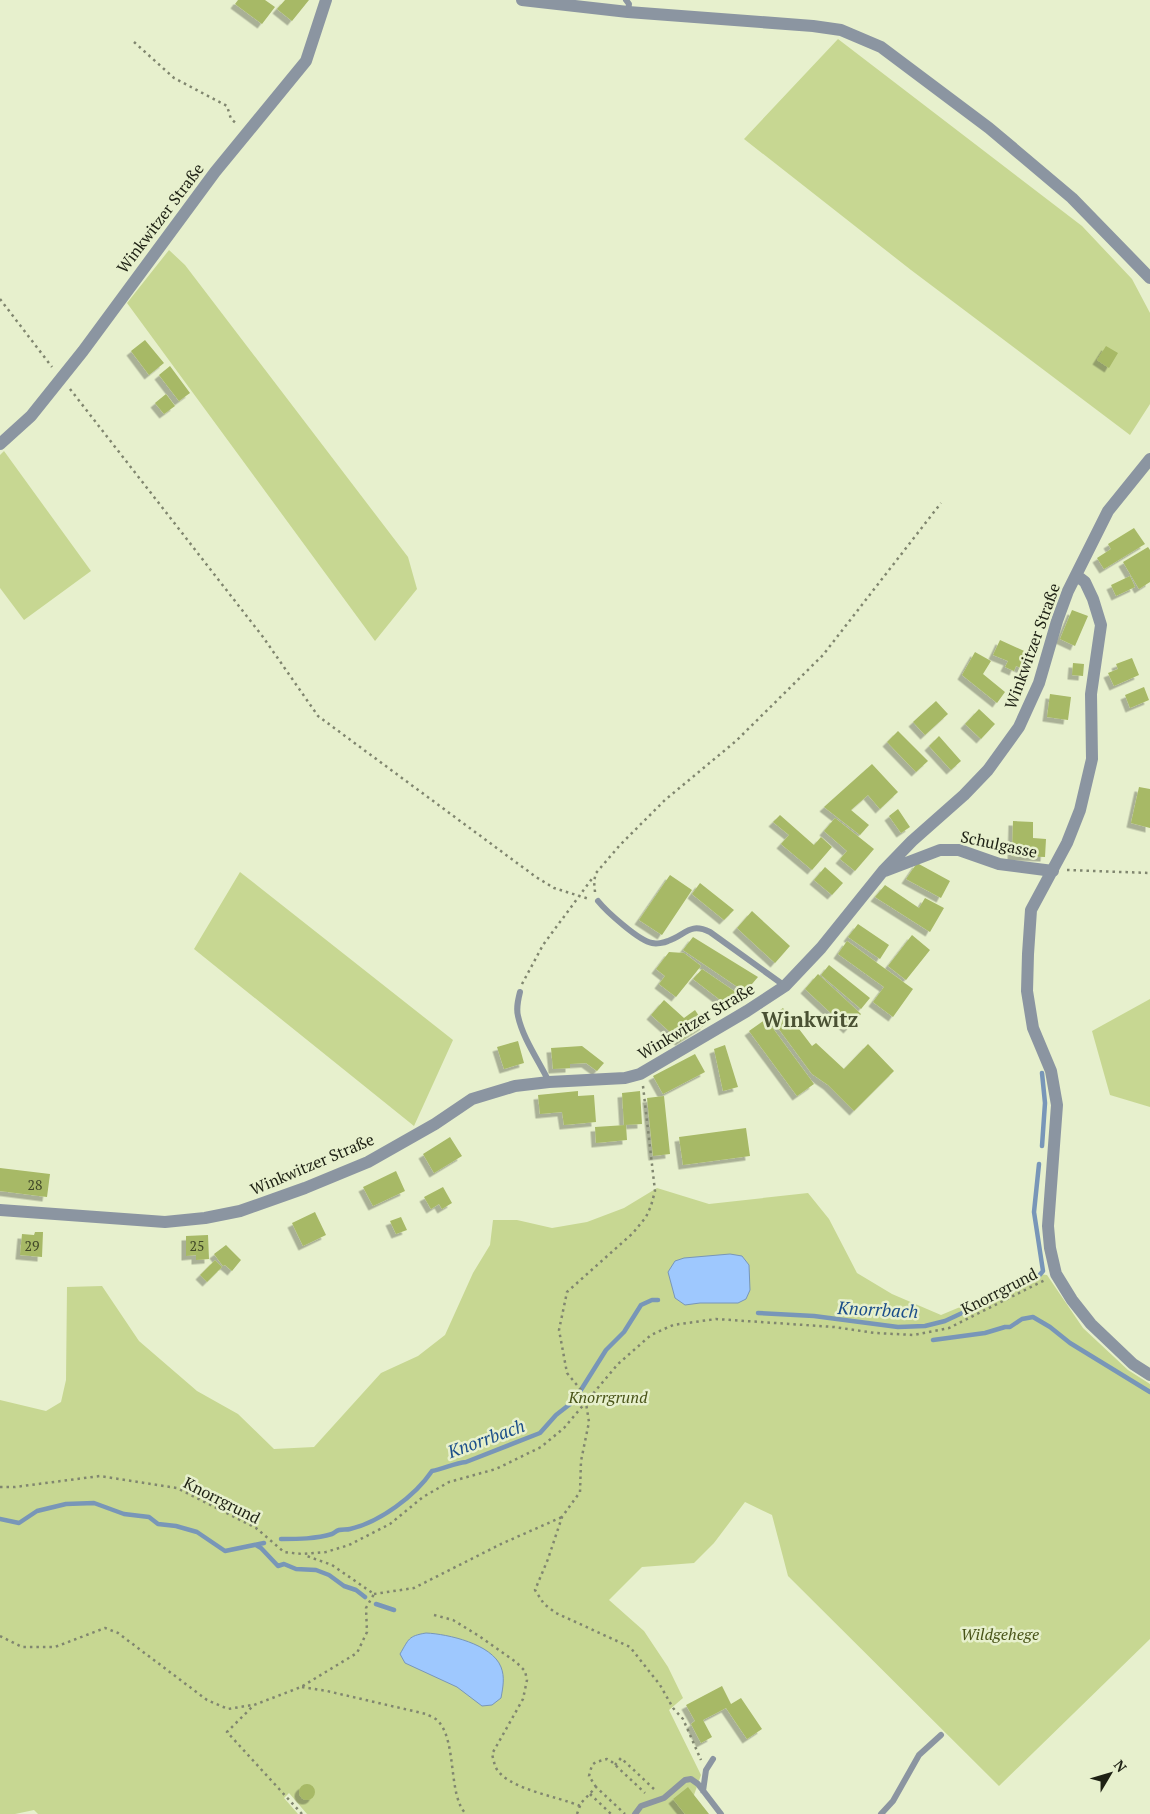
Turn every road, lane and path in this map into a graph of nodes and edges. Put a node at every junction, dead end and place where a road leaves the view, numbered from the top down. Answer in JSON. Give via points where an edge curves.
{"nodes":[{"id":1,"x":326,"y":0,"type":"edge"},
{"id":2,"x":522,"y":0,"type":"edge"},
{"id":3,"x":627,"y":6,"type":"edge"},
{"id":4,"x":134,"y":42,"type":"dead end"},
{"id":5,"x":248,"y":132,"type":"junction"},
{"id":6,"x":1150,"y":278,"type":"edge"},
{"id":7,"x":0,"y":299,"type":"edge"},
{"id":8,"x":61,"y":378,"type":"junction"},
{"id":9,"x":0,"y":444,"type":"edge"},
{"id":10,"x":1150,"y":459,"type":"edge"},
{"id":11,"x":941,"y":502,"type":"dead end"},
{"id":12,"x":1076,"y":575,"type":"junction"},
{"id":13,"x":882,"y":871,"type":"junction"},
{"id":14,"x":1052,"y":871,"type":"junction"},
{"id":15,"x":596,"y":873,"type":"junction"},
{"id":16,"x":1150,"y":873,"type":"edge"},
{"id":17,"x":580,"y":897,"type":"junction"},
{"id":18,"x":598,"y":901,"type":"junction"},
{"id":19,"x":785,"y":986,"type":"junction"},
{"id":20,"x":520,"y":992,"type":"joint"},
{"id":21,"x":640,"y":1074,"type":"junction"},
{"id":22,"x":549,"y":1082,"type":"junction"},
{"id":23,"x":0,"y":1210,"type":"edge"},
{"id":24,"x":1056,"y":1274,"type":"junction"},
{"id":25,"x":1150,"y":1375,"type":"edge"},
{"id":26,"x":586,"y":1403,"type":"junction"},
{"id":27,"x":0,"y":1487,"type":"edge"},
{"id":28,"x":562,"y":1517,"type":"junction"},
{"id":29,"x":302,"y":1554,"type":"junction"},
{"id":30,"x":374,"y":1594,"type":"junction"},
{"id":31,"x":434,"y":1615,"type":"dead end"},
{"id":32,"x":0,"y":1636,"type":"edge"},
{"id":33,"x":301,"y":1687,"type":"junction"},
{"id":34,"x":254,"y":1705,"type":"junction"},
{"id":35,"x":941,"y":1736,"type":"dead end"},
{"id":36,"x":713,"y":1759,"type":"dead end"},
{"id":37,"x":615,"y":1765,"type":"junction"},
{"id":38,"x":706,"y":1770,"type":"junction"},
{"id":39,"x":596,"y":1788,"type":"junction"},
{"id":40,"x":703,"y":1791,"type":"junction"},
{"id":41,"x":590,"y":1794,"type":"junction"},
{"id":42,"x":664,"y":1798,"type":"junction"},
{"id":43,"x":654,"y":1801,"type":"junction"},
{"id":44,"x":580,"y":1806,"type":"junction"},
{"id":45,"x":302,"y":1814,"type":"edge"},
{"id":46,"x":466,"y":1814,"type":"edge"},
{"id":47,"x":577,"y":1814,"type":"edge"},
{"id":48,"x":611,"y":1814,"type":"edge"},
{"id":49,"x":625,"y":1814,"type":"edge"},
{"id":50,"x":636,"y":1814,"type":"edge"},
{"id":51,"x":721,"y":1814,"type":"edge"},
{"id":52,"x":881,"y":1814,"type":"edge"}],
"edges":[{"from":1,"to":5,"type":"street","name":"Winkwitzer Straße","via":[[306,61]]},
{"from":2,"to":3,"type":"street"},
{"from":3,"to":6,"type":"street","via":[[841,30],[881,47],[989,128],[1065,192]]},
{"from":4,"to":5,"type":"path","via":[[174,78],[227,106],[231,119]]},
{"from":5,"to":8,"type":"street","name":"Winkwitzer Straße"},
{"from":7,"to":8,"type":"path"},
{"from":8,"to":9,"type":"street","name":"Winkwitzer Straße","via":[[31,416]]},
{"from":8,"to":17,"type":"path","via":[[263,638],[318,716],[536,877],[554,888]]},
{"from":10,"to":12,"type":"street","name":"Winkwitzer Straße","via":[[1108,511]]},
{"from":11,"to":15,"type":"path","via":[[823,655],[736,741],[642,822]]},
{"from":12,"to":13,"type":"street","name":"Winkwitzer Straße","via":[[1056,621],[1039,683],[1020,727],[964,796]]},
{"from":12,"to":14,"type":"street","via":[[1085,582],[1101,625],[1091,694],[1092,759],[1080,810]]},
{"from":13,"to":14,"type":"street","name":"Schulgasse","via":[[940,850],[959,850],[999,864]]},
{"from":13,"to":19,"type":"street","name":"Winkwitzer Straße","via":[[821,948]]},
{"from":14,"to":16,"type":"path"},
{"from":14,"to":24,"type":"street","via":[[1032,910],[1027,991],[1032,1028],[1051,1071],[1057,1105],[1048,1226]]},
{"from":15,"to":17,"type":"path"},
{"from":15,"to":18,"type":"path","via":[[594,890]]},
{"from":17,"to":18,"type":"path"},
{"from":17,"to":20,"type":"path","via":[[543,945]]},
{"from":18,"to":19,"type":"lane","via":[[614,918],[652,943],[666,942],[694,927],[702,928]]},
{"from":19,"to":21,"type":"street","name":"Winkwitzer Straße"},
{"from":20,"to":22,"type":"lane","via":[[518,1015]]},
{"from":21,"to":22,"type":"street","name":"Winkwitzer Straße","via":[[625,1078]]},
{"from":21,"to":26,"type":"path","via":[[654,1191],[651,1206],[633,1233],[567,1292],[559,1330],[567,1373],[581,1390]]},
{"from":22,"to":23,"type":"street","name":"Winkwitzer Straße","via":[[515,1086],[472,1099],[368,1162],[240,1211],[166,1222]]},
{"from":24,"to":25,"type":"street","via":[[1090,1324],[1133,1364]]},
{"from":24,"to":26,"type":"path","name":"Knorrgrund","via":[[949,1328],[914,1335],[716,1319],[673,1325],[650,1335],[618,1364]]},
{"from":26,"to":28,"type":"path","via":[[589,1422],[580,1462],[580,1492]]},
{"from":26,"to":29,"type":"path","name":"Knorrgrund","via":[[541,1447],[496,1469],[449,1482],[423,1497],[390,1524],[349,1545],[326,1552]]},
{"from":27,"to":29,"type":"path","name":"Knorrgrund","via":[[100,1476],[177,1488],[256,1528],[284,1552]]},
{"from":28,"to":30,"type":"path","via":[[414,1588]]},
{"from":28,"to":38,"type":"path","via":[[535,1590],[544,1604],[556,1613],[630,1647],[683,1719]]},
{"from":29,"to":30,"type":"path","via":[[332,1565]]},
{"from":30,"to":33,"type":"path","via":[[366,1608],[368,1632],[357,1653]]},
{"from":31,"to":44,"type":"path","via":[[453,1620],[525,1671],[527,1680],[523,1699],[492,1754],[495,1767],[517,1786]]},
{"from":32,"to":34,"type":"path","via":[[22,1647],[55,1647],[105,1628],[118,1634],[207,1700],[228,1709]]},
{"from":33,"to":34,"type":"path"},
{"from":33,"to":46,"type":"path","via":[[426,1714],[439,1721],[448,1740],[456,1787]]},
{"from":34,"to":45,"type":"path","via":[[227,1732]]},
{"from":35,"to":52,"type":"lane","via":[[919,1755],[893,1801]]},
{"from":36,"to":38,"type":"lane"},
{"from":37,"to":39,"type":"path","via":[[607,1759],[592,1765],[588,1776]]},
{"from":37,"to":42,"type":"path","via":[[621,1758]]},
{"from":37,"to":43,"type":"path"},
{"from":38,"to":40,"type":"lane"},
{"from":39,"to":41,"type":"path"},
{"from":39,"to":49,"type":"path"},
{"from":40,"to":42,"type":"lane","via":[[691,1779],[685,1780]]},
{"from":40,"to":51,"type":"lane"},
{"from":41,"to":44,"type":"path"},
{"from":41,"to":48,"type":"path"},
{"from":42,"to":43,"type":"lane"},
{"from":43,"to":50,"type":"lane","via":[[641,1806]]},
{"from":44,"to":47,"type":"path"}]}
